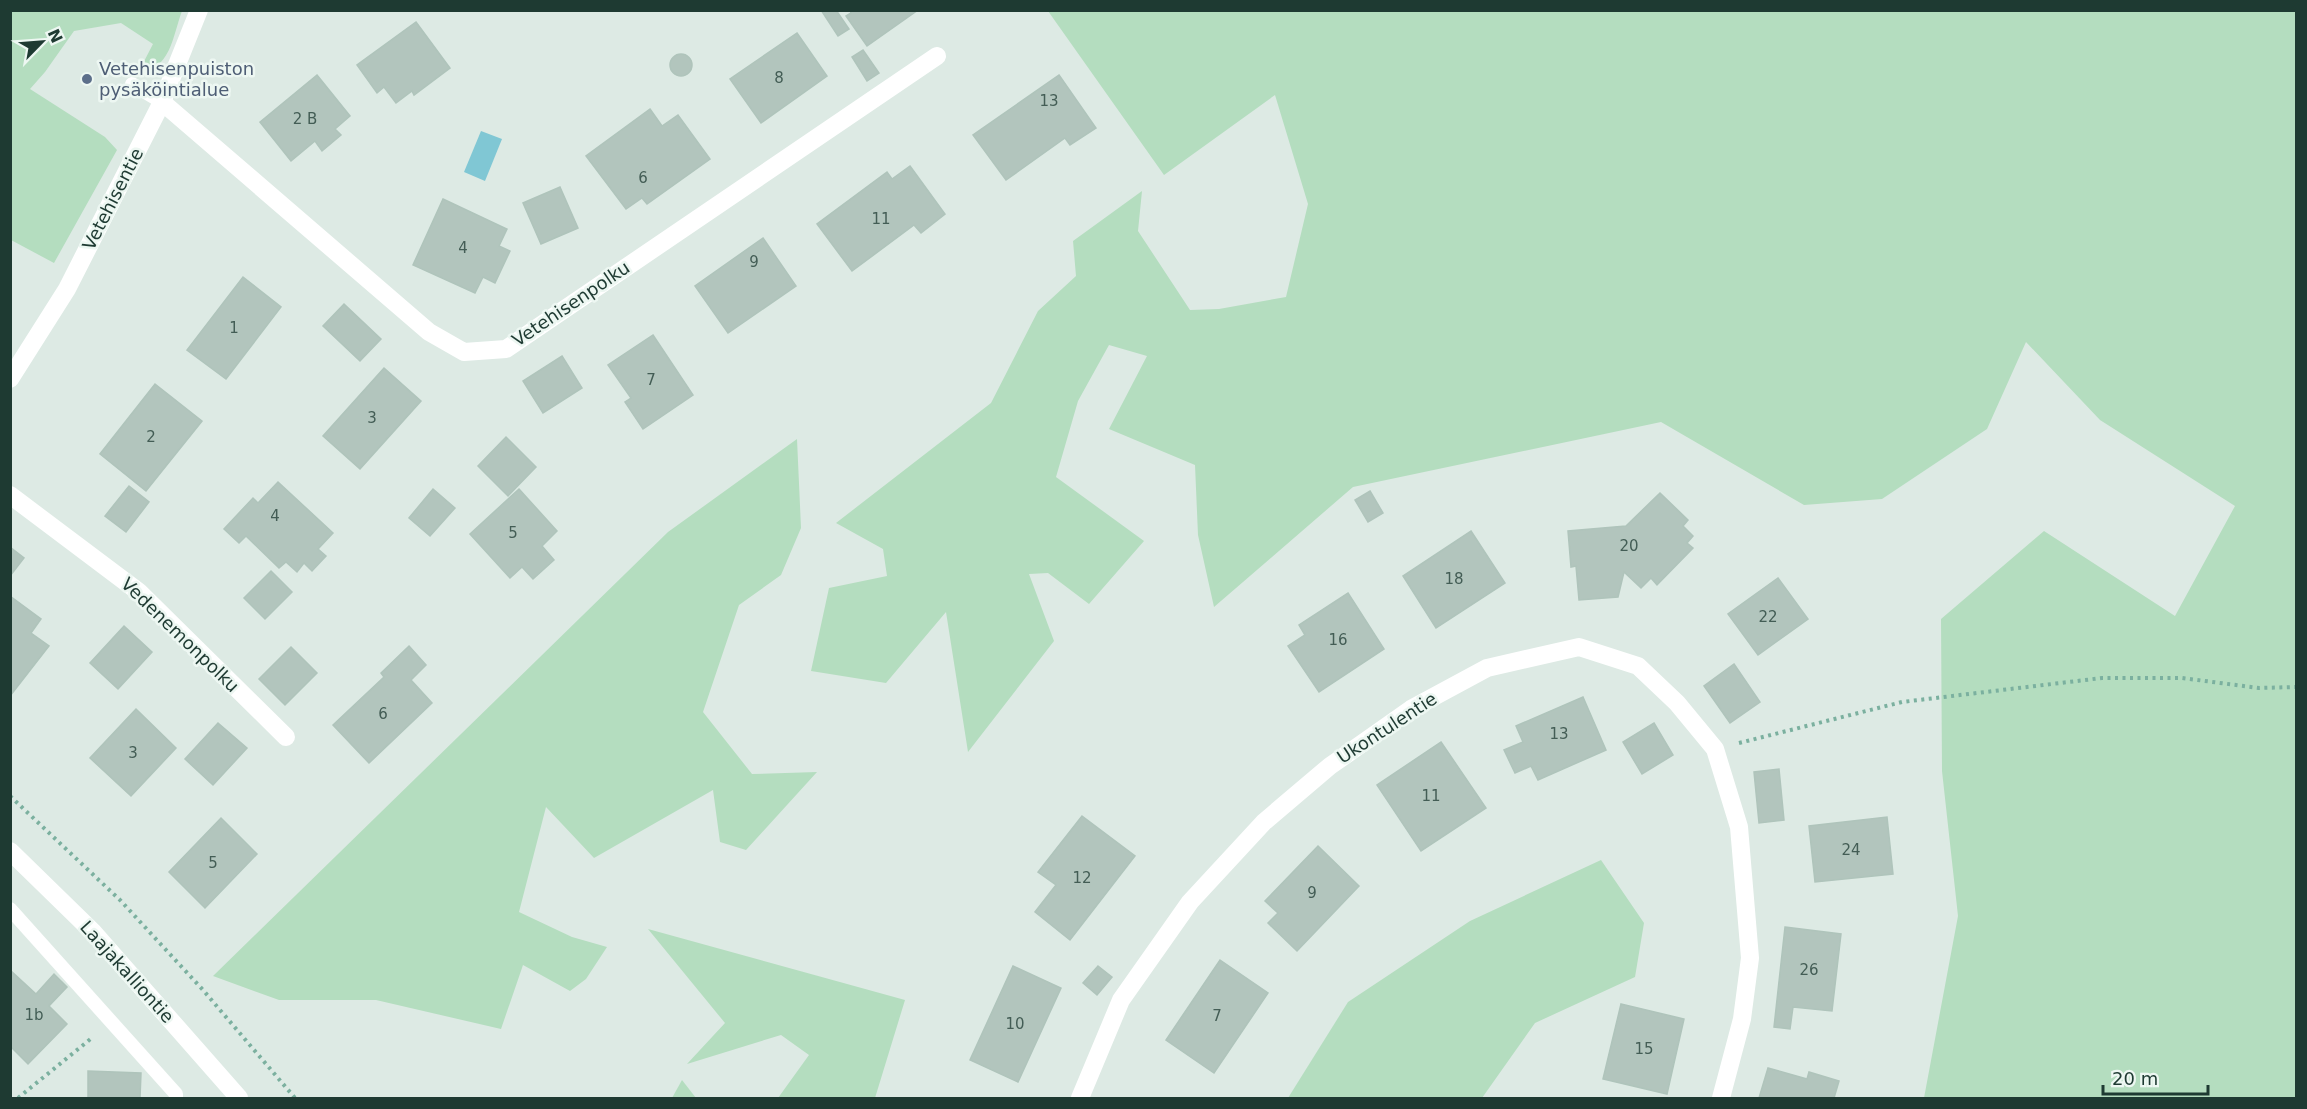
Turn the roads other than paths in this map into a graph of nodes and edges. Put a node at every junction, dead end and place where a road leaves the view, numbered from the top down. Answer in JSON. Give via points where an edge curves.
{"nodes":[{"id":1,"x":199,"y":10,"type":"edge"},
{"id":2,"x":937,"y":56,"type":"dead end"},
{"id":3,"x":132,"y":84,"type":"dead end"},
{"id":4,"x":162,"y":102,"type":"junction"},
{"id":5,"x":10,"y":380,"type":"edge"},
{"id":6,"x":10,"y":495,"type":"edge"},
{"id":7,"x":286,"y":737,"type":"dead end"},
{"id":8,"x":10,"y":851,"type":"edge"},
{"id":9,"x":10,"y":909,"type":"edge"},
{"id":10,"x":176,"y":1098,"type":"edge"},
{"id":11,"x":239,"y":1098,"type":"edge"},
{"id":12,"x":1080,"y":1098,"type":"edge"},
{"id":13,"x":1721,"y":1098,"type":"edge"}],
"edges":[{"from":1,"to":4,"type":"street","name":"Vetehisentie"},
{"from":2,"to":4,"type":"street","name":"Vetehisenpolku","via":[[506,349],[464,352],[429,333]]},
{"from":3,"to":4,"type":"lane"},
{"from":4,"to":5,"type":"street","name":"Vetehisentie","via":[[67,289]]},
{"from":6,"to":7,"type":"street","name":"Vedenemonpolku","via":[[139,592]]},
{"from":8,"to":11,"type":"street","name":"Laajakalliontie","via":[[93,932]]},
{"from":9,"to":10,"type":"lane"},
{"from":12,"to":13,"type":"street","name":"Ukontulentie","via":[[1121,1000],[1190,902],[1264,822],[1330,766],[1410,709],[1487,668],[1579,647],[1638,666],[1677,703],[1716,749],[1739,827],[1750,958],[1742,1018]]}]}
